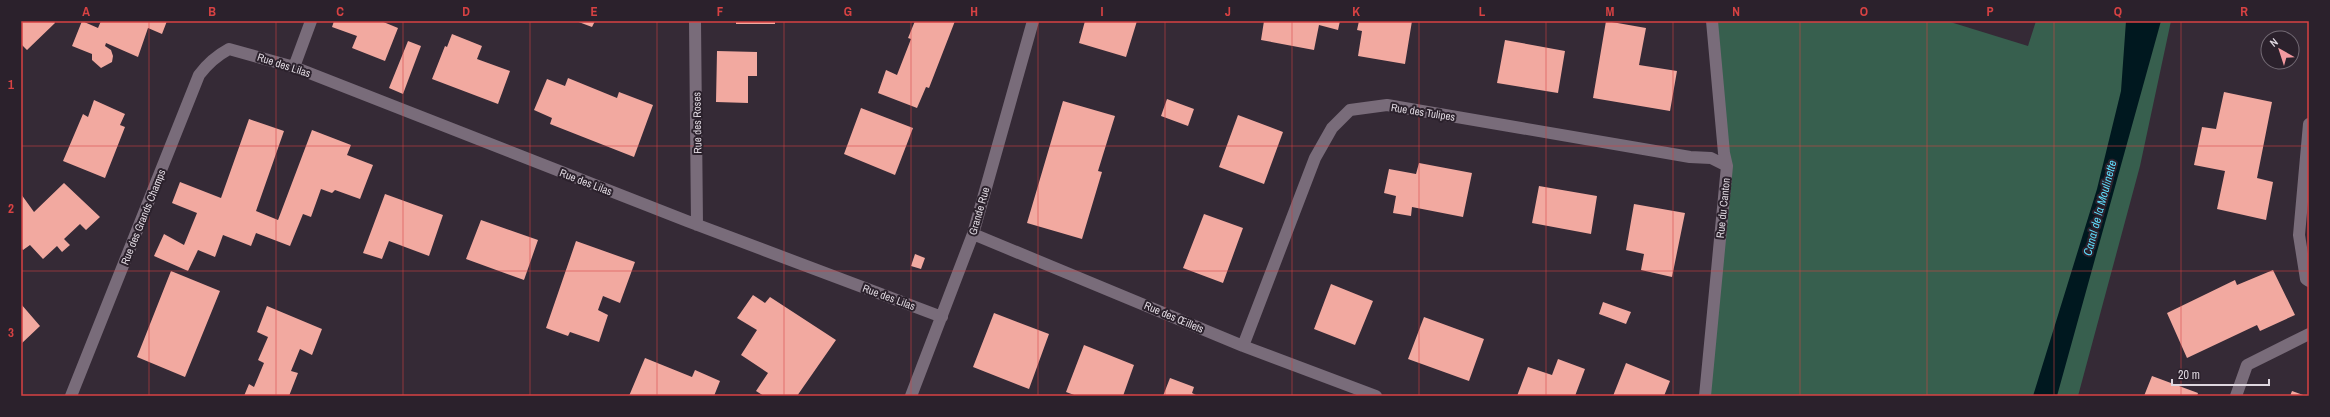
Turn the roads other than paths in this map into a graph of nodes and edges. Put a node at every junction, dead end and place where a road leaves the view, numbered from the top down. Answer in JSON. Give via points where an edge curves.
{"nodes":[{"id":1,"x":311,"y":21,"type":"edge"},
{"id":2,"x":695,"y":21,"type":"edge"},
{"id":3,"x":1033,"y":21,"type":"edge"},
{"id":4,"x":1712,"y":21,"type":"edge"},
{"id":5,"x":229,"y":49,"type":"joint"},
{"id":6,"x":294,"y":67,"type":"junction"},
{"id":7,"x":2309,"y":124,"type":"edge"},
{"id":8,"x":1727,"y":166,"type":"junction"},
{"id":9,"x":697,"y":225,"type":"junction"},
{"id":10,"x":973,"y":234,"type":"junction"},
{"id":11,"x":2309,"y":281,"type":"edge"},
{"id":12,"x":942,"y":317,"type":"junction"},
{"id":13,"x":2309,"y":334,"type":"edge"},
{"id":14,"x":1243,"y":346,"type":"junction"},
{"id":15,"x":71,"y":396,"type":"edge"},
{"id":16,"x":911,"y":396,"type":"edge"},
{"id":17,"x":1376,"y":396,"type":"edge"},
{"id":18,"x":1705,"y":396,"type":"edge"},
{"id":19,"x":2236,"y":396,"type":"edge"}],
"edges":[{"from":1,"to":6,"type":"street"},
{"from":2,"to":9,"type":"street","name":"Rue des Roses"},
{"from":3,"to":10,"type":"street","name":"Grande Rue"},
{"from":4,"to":8,"type":"street","name":"Rue du Canton"},
{"from":5,"to":6,"type":"street","name":"Rue des Lilas"},
{"from":5,"to":15,"type":"street","name":"Rue des Grands Champs","via":[[207,64],[199,76]]},
{"from":6,"to":9,"type":"street","name":"Rue des Lilas"},
{"from":7,"to":11,"type":"street","via":[[2299,235],[2306,279]]},
{"from":8,"to":14,"type":"street","name":"Rue des Tulipes","via":[[1711,158],[1690,157],[1387,105],[1350,110],[1332,128],[1315,158]]},
{"from":8,"to":18,"type":"street","name":"Rue du Canton"},
{"from":9,"to":12,"type":"street","name":"Rue des Lilas"},
{"from":10,"to":12,"type":"street","name":"Grande Rue"},
{"from":10,"to":14,"type":"street","name":"Rue des Œillets"},
{"from":12,"to":16,"type":"street","name":"Grande Rue"},
{"from":13,"to":19,"type":"street","via":[[2247,365]]},
{"from":14,"to":17,"type":"street","name":"Rue des Œillets"}]}
